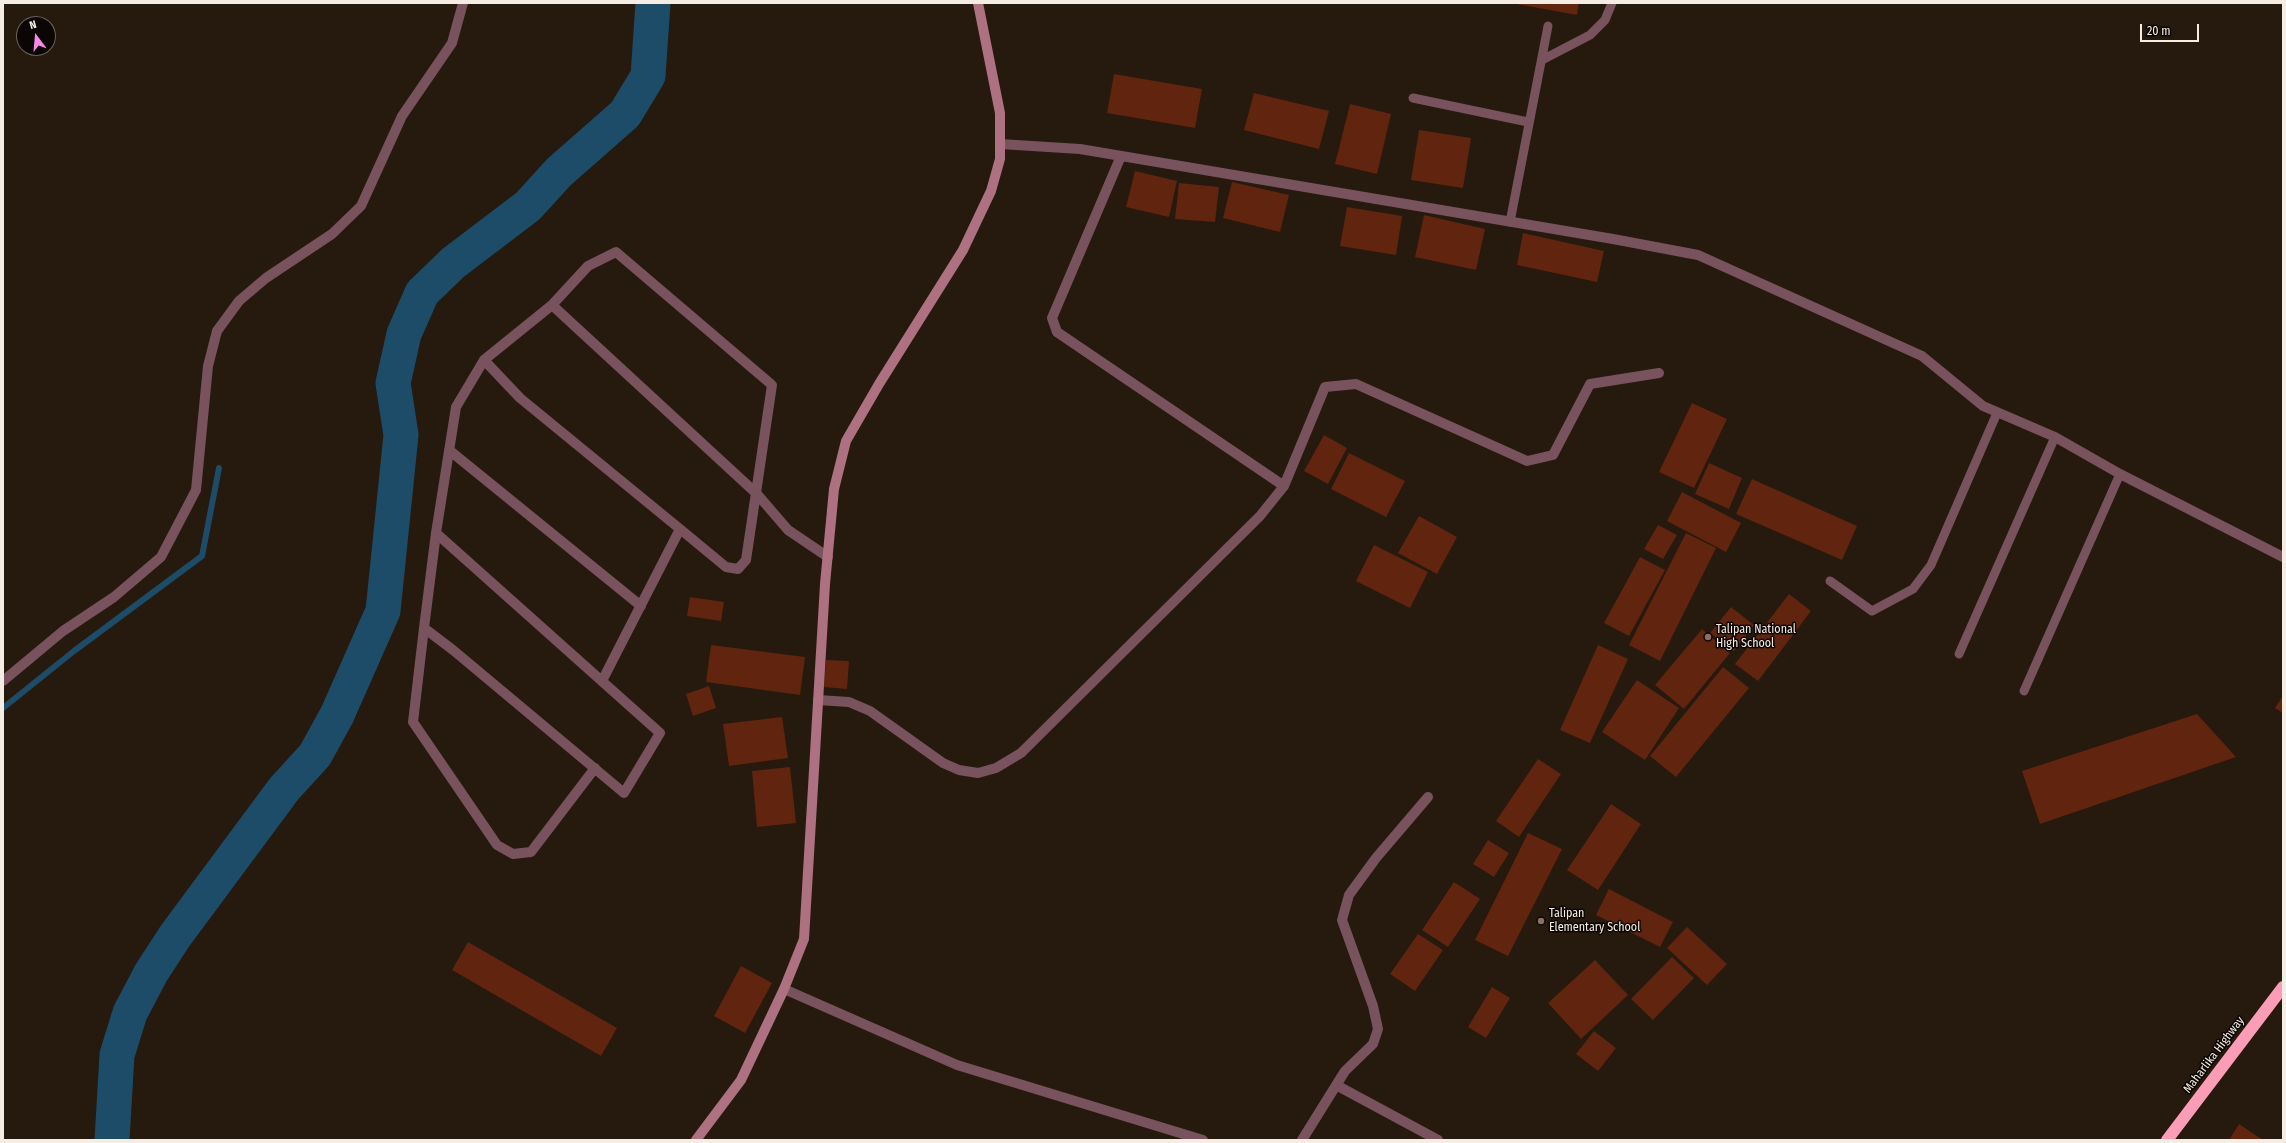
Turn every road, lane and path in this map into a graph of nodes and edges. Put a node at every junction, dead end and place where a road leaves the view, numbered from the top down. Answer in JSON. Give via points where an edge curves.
{"nodes":[{"id":1,"x":463,"y":3,"type":"edge"},
{"id":2,"x":978,"y":3,"type":"edge"},
{"id":3,"x":1612,"y":3,"type":"edge"},
{"id":4,"x":1548,"y":26,"type":"dead end"},
{"id":5,"x":1542,"y":60,"type":"junction"},
{"id":6,"x":1413,"y":98,"type":"dead end"},
{"id":7,"x":1528,"y":122,"type":"junction"},
{"id":8,"x":1000,"y":144,"type":"junction"},
{"id":9,"x":1121,"y":156,"type":"junction"},
{"id":10,"x":1510,"y":222,"type":"junction"},
{"id":11,"x":552,"y":305,"type":"junction"},
{"id":12,"x":484,"y":360,"type":"junction"},
{"id":13,"x":1659,"y":373,"type":"dead end"},
{"id":14,"x":1996,"y":413,"type":"junction"},
{"id":15,"x":2055,"y":438,"type":"junction"},
{"id":16,"x":449,"y":450,"type":"junction"},
{"id":17,"x":2120,"y":474,"type":"junction"},
{"id":18,"x":1284,"y":486,"type":"junction"},
{"id":19,"x":757,"y":494,"type":"junction"},
{"id":20,"x":680,"y":529,"type":"junction"},
{"id":21,"x":436,"y":533,"type":"junction"},
{"id":22,"x":828,"y":557,"type":"junction"},
{"id":23,"x":2283,"y":557,"type":"edge"},
{"id":24,"x":1830,"y":581,"type":"dead end"},
{"id":25,"x":641,"y":606,"type":"junction"},
{"id":26,"x":424,"y":628,"type":"junction"},
{"id":27,"x":1959,"y":654,"type":"dead end"},
{"id":28,"x":3,"y":681,"type":"edge"},
{"id":29,"x":602,"y":681,"type":"junction"},
{"id":30,"x":2024,"y":690,"type":"dead end"},
{"id":31,"x":818,"y":700,"type":"junction"},
{"id":32,"x":595,"y":768,"type":"junction"},
{"id":33,"x":1428,"y":797,"type":"dead end"},
{"id":34,"x":2283,"y":987,"type":"edge"},
{"id":35,"x":784,"y":989,"type":"junction"},
{"id":36,"x":1336,"y":1086,"type":"junction"},
{"id":37,"x":696,"y":1140,"type":"edge"},
{"id":38,"x":1203,"y":1140,"type":"edge"},
{"id":39,"x":1302,"y":1140,"type":"edge"},
{"id":40,"x":1438,"y":1140,"type":"edge"},
{"id":41,"x":2167,"y":1140,"type":"edge"}],
"edges":[{"from":1,"to":28,"type":"street","via":[[452,43],[402,116],[361,206],[332,234],[266,278],[239,301],[217,331],[208,366],[196,490],[161,557],[114,597],[63,630]]},
{"from":2,"to":8,"type":"street","via":[[1000,113]]},
{"from":3,"to":5,"type":"lane","via":[[1606,20],[1590,35]]},
{"from":4,"to":5,"type":"lane"},
{"from":5,"to":7,"type":"lane"},
{"from":6,"to":7,"type":"lane"},
{"from":7,"to":10,"type":"lane"},
{"from":8,"to":9,"type":"street","via":[[1080,149]]},
{"from":8,"to":22,"type":"street","via":[[1000,159],[991,191],[963,250],[846,440],[834,489]]},
{"from":9,"to":10,"type":"street"},
{"from":9,"to":18,"type":"street","via":[[1052,318],[1057,332]]},
{"from":10,"to":14,"type":"street","via":[[1698,255],[1922,356],[1983,406]]},
{"from":11,"to":12,"type":"street"},
{"from":11,"to":19,"type":"street"},
{"from":11,"to":19,"type":"street","via":[[588,266],[616,252],[772,385]]},
{"from":12,"to":16,"type":"street","via":[[456,407]]},
{"from":12,"to":20,"type":"street","via":[[520,398]]},
{"from":13,"to":18,"type":"street","via":[[1590,384],[1553,454],[1527,461],[1356,384],[1325,387]]},
{"from":14,"to":15,"type":"street"},
{"from":14,"to":24,"type":"lane","via":[[1931,565],[1913,589],[1872,611]]},
{"from":15,"to":17,"type":"street"},
{"from":15,"to":27,"type":"lane"},
{"from":16,"to":21,"type":"street"},
{"from":16,"to":25,"type":"street"},
{"from":17,"to":23,"type":"street"},
{"from":17,"to":30,"type":"lane"},
{"from":18,"to":31,"type":"street","via":[[1260,516],[1021,753],[996,768],[978,773],[959,770],[943,763],[870,712],[849,702]]},
{"from":19,"to":20,"type":"street","via":[[746,560],[738,569],[726,567]]},
{"from":19,"to":22,"type":"street","via":[[788,530]]},
{"from":20,"to":25,"type":"street"},
{"from":21,"to":26,"type":"street"},
{"from":21,"to":29,"type":"street"},
{"from":22,"to":31,"type":"street"},
{"from":25,"to":29,"type":"street"},
{"from":26,"to":32,"type":"street"},
{"from":26,"to":32,"type":"street","via":[[413,722],[497,845],[513,854],[532,852]]},
{"from":29,"to":32,"type":"street","via":[[660,733],[624,793]]},
{"from":31,"to":35,"type":"street","via":[[804,939]]},
{"from":33,"to":36,"type":"street","via":[[1376,858],[1349,895],[1342,920],[1373,1006],[1378,1029],[1373,1044],[1345,1071]]},
{"from":34,"to":41,"type":"highway","name":"Maharlika Highway"},
{"from":35,"to":37,"type":"street","via":[[741,1080]]},
{"from":35,"to":38,"type":"street","via":[[957,1064]]},
{"from":36,"to":39,"type":"street"},
{"from":36,"to":40,"type":"street"}]}
